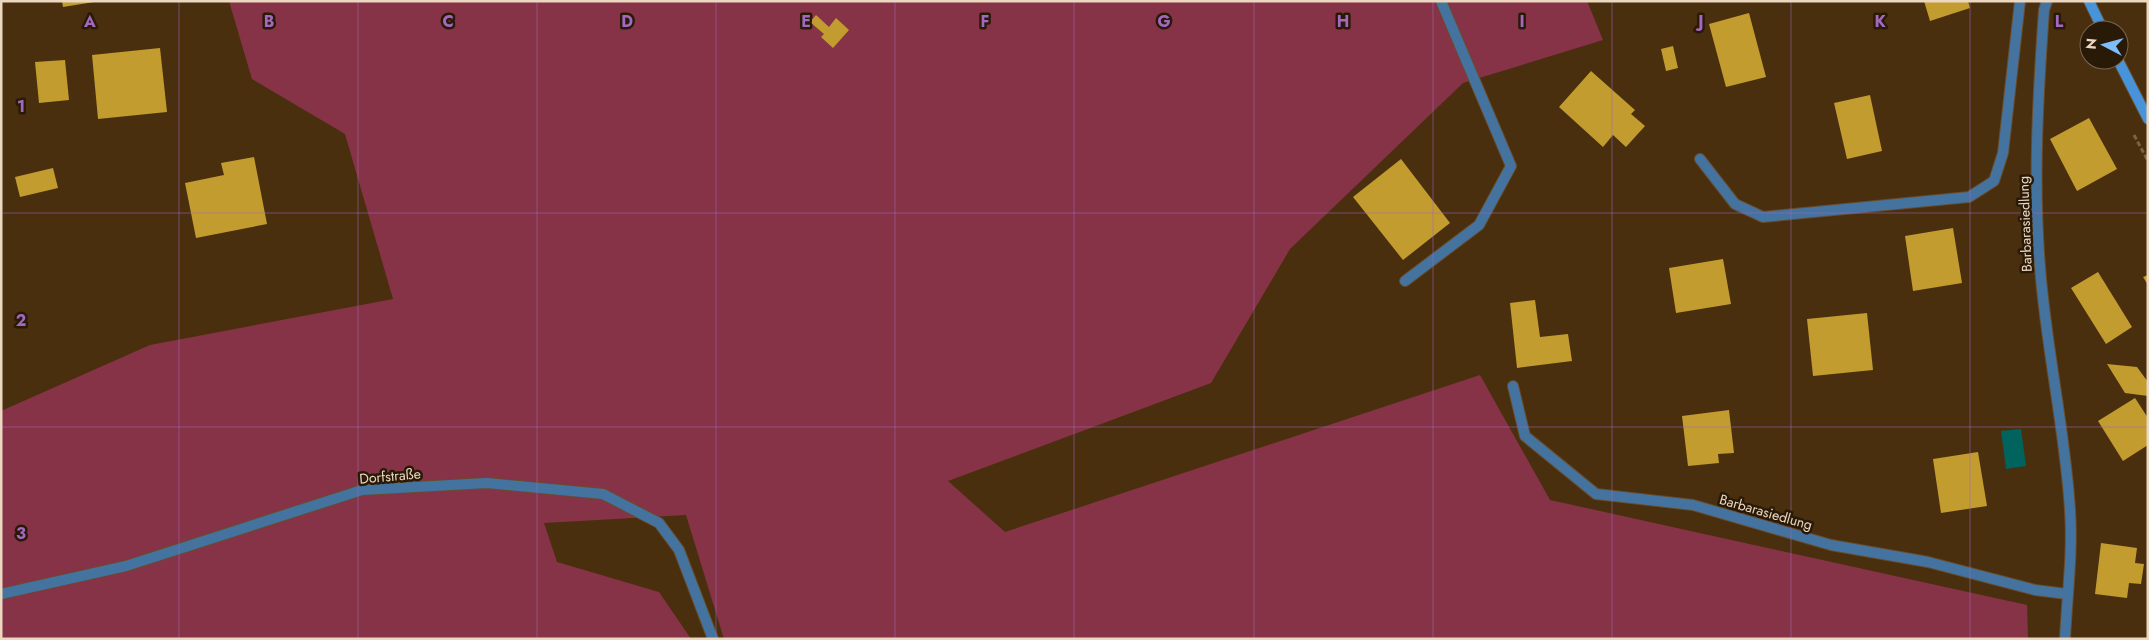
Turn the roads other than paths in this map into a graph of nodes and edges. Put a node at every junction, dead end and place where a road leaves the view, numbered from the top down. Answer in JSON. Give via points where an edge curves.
{"nodes":[{"id":1,"x":1441,"y":1,"type":"edge"},
{"id":2,"x":2020,"y":1,"type":"edge"},
{"id":3,"x":2047,"y":1,"type":"edge"},
{"id":4,"x":2089,"y":1,"type":"edge"},
{"id":5,"x":2098,"y":20,"type":"edge"},
{"id":6,"x":2123,"y":70,"type":"edge"},
{"id":7,"x":2148,"y":119,"type":"edge"},
{"id":8,"x":1700,"y":159,"type":"dead end"},
{"id":9,"x":1405,"y":281,"type":"dead end"},
{"id":10,"x":1513,"y":386,"type":"dead end"},
{"id":11,"x":1,"y":594,"type":"edge"},
{"id":12,"x":2067,"y":594,"type":"junction"},
{"id":13,"x":713,"y":639,"type":"edge"},
{"id":14,"x":2065,"y":639,"type":"edge"}],
"edges":[{"from":1,"to":9,"type":"street","via":[[1511,166],[1478,225]]},
{"from":2,"to":8,"type":"street","name":"Barbarasiedlung","via":[[2003,153],[1994,181],[1969,197],[1763,217],[1735,204]]},
{"from":3,"to":12,"type":"street","name":"Barbarasiedlung","via":[[2038,97],[2037,195],[2040,267],[2070,511]]},
{"from":4,"to":5,"type":"main road"},
{"from":6,"to":7,"type":"main road"},
{"from":10,"to":12,"type":"street","name":"Barbarasiedlung","via":[[1526,436],[1596,494],[1693,505],[1831,545],[1928,562],[2035,590]]},
{"from":11,"to":13,"type":"street","name":"Dorfstraße","via":[[126,566],[362,490],[487,483],[603,494],[660,523],[679,550]]},
{"from":12,"to":14,"type":"street","name":"Barbarasiedlung"}]}
